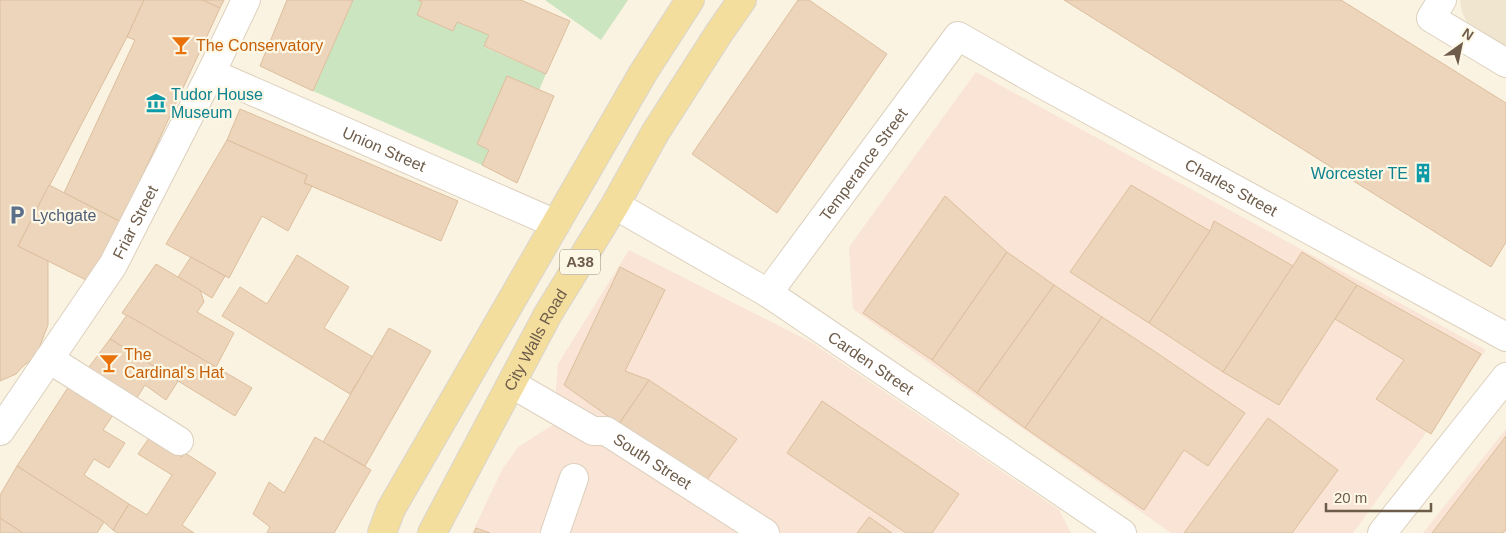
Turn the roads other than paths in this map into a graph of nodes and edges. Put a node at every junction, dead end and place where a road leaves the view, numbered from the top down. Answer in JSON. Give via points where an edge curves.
{"nodes":[{"id":1,"x":246,"y":0,"type":"edge"},
{"id":2,"x":690,"y":0,"type":"edge"},
{"id":3,"x":742,"y":0,"type":"edge"},
{"id":4,"x":1442,"y":0,"type":"edge"},
{"id":5,"x":958,"y":36,"type":"joint"},
{"id":6,"x":1506,"y":63,"type":"edge"},
{"id":7,"x":211,"y":72,"type":"junction"},
{"id":8,"x":615,"y":205,"type":"junction"},
{"id":9,"x":556,"y":224,"type":"junction"},
{"id":10,"x":768,"y":292,"type":"junction"},
{"id":11,"x":1506,"y":337,"type":"edge"},
{"id":12,"x":50,"y":359,"type":"junction"},
{"id":13,"x":1506,"y":377,"type":"edge"},
{"id":14,"x":512,"y":384,"type":"junction"},
{"id":15,"x":0,"y":431,"type":"edge"},
{"id":16,"x":179,"y":441,"type":"dead end"},
{"id":17,"x":574,"y":478,"type":"dead end"},
{"id":18,"x":1117,"y":532,"type":"edge"},
{"id":19,"x":382,"y":533,"type":"edge"},
{"id":20,"x":432,"y":533,"type":"edge"},
{"id":21,"x":554,"y":533,"type":"edge"},
{"id":22,"x":764,"y":533,"type":"edge"},
{"id":23,"x":1382,"y":533,"type":"edge"}],
"edges":[{"from":1,"to":7,"type":"street","name":"Friar Street"},
{"from":2,"to":9,"type":"main road","number":"A38","via":[[643,72]]},
{"from":3,"to":8,"type":"main road","name":"City Walls Road","number":"A38","via":[[655,133]]},
{"from":4,"to":6,"type":"street","via":[[1431,18]]},
{"from":5,"to":10,"type":"street","name":"Temperance Street"},
{"from":5,"to":11,"type":"street","name":"Charles Street"},
{"from":7,"to":9,"type":"street","name":"Union Street"},
{"from":7,"to":12,"type":"street","name":"Friar Street","via":[[113,265]]},
{"from":8,"to":10,"type":"street","name":"Carden Street"},
{"from":8,"to":14,"type":"main road","name":"City Walls Road","number":"A38","via":[[548,314]]},
{"from":9,"to":19,"type":"main road","number":"A38","via":[[391,509]]},
{"from":10,"to":18,"type":"street","name":"Carden Street"},
{"from":12,"to":15,"type":"street","name":"Friar Street","via":[[20,386]]},
{"from":12,"to":16,"type":"street"},
{"from":13,"to":23,"type":"street"},
{"from":14,"to":20,"type":"main road","name":"City Walls Road","number":"A38"},
{"from":14,"to":22,"type":"street","name":"South Street","via":[[593,431],[606,431]]},
{"from":17,"to":21,"type":"street"}]}
